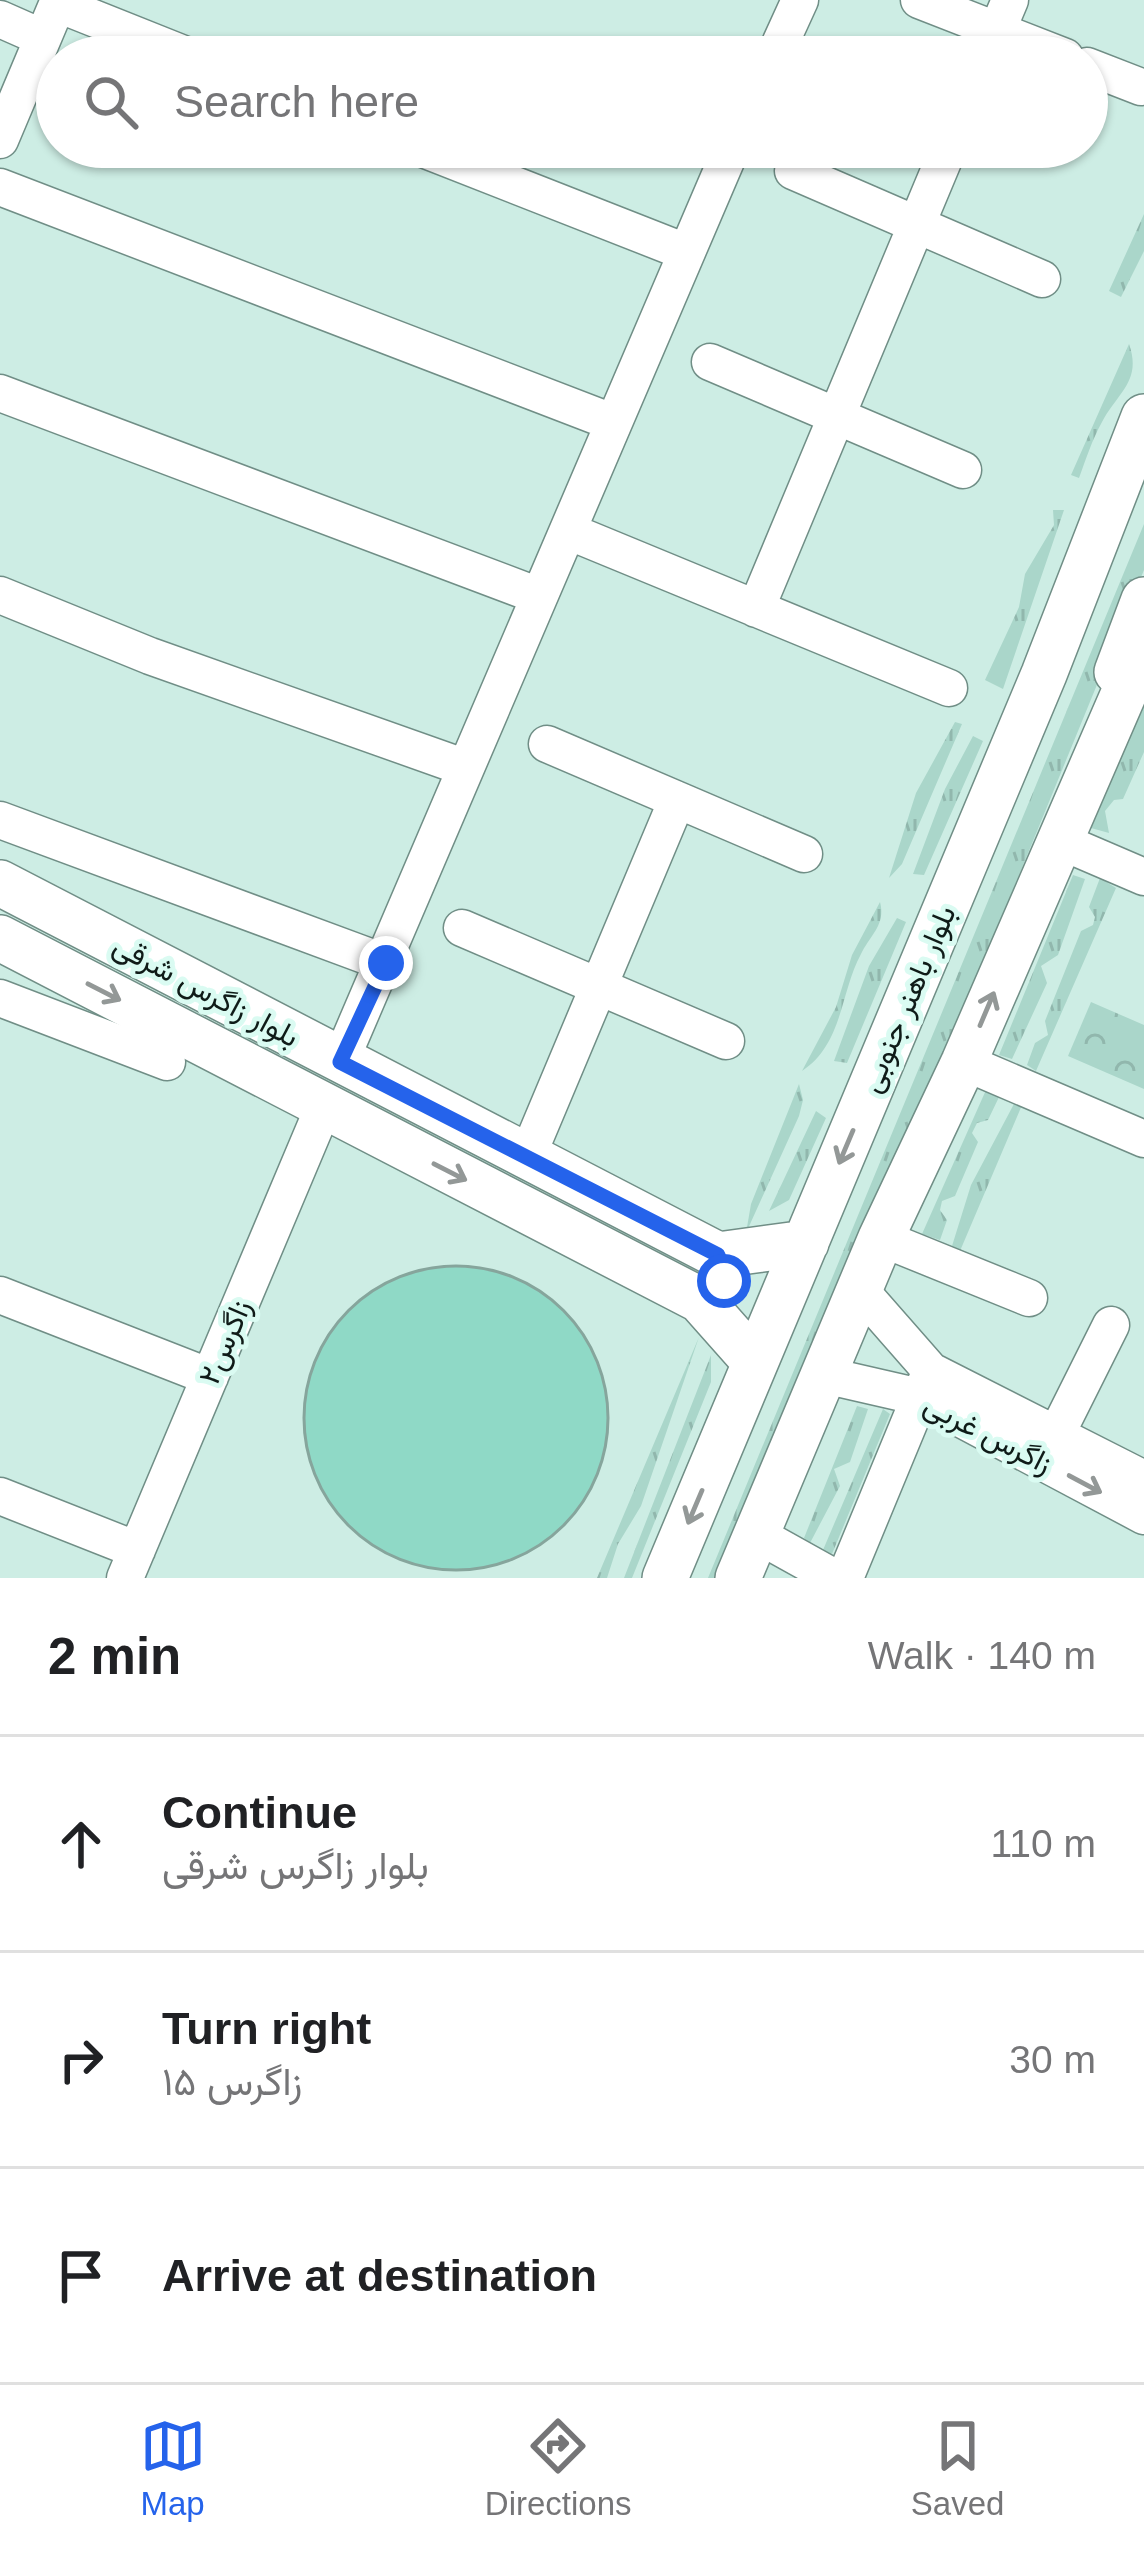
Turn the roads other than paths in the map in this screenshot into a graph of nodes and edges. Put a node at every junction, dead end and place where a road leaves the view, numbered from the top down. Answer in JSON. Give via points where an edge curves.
{"nodes":[{"id":1,"x":800,"y":0,"type":"edge"},
{"id":2,"x":919,"y":0,"type":"edge"},
{"id":3,"x":53,"y":14,"type":"edge"},
{"id":4,"x":0,"y":19,"type":"edge"},
{"id":5,"x":998,"y":29,"type":"edge"},
{"id":6,"x":123,"y":36,"type":"edge"},
{"id":7,"x":784,"y":36,"type":"edge"},
{"id":8,"x":36,"y":54,"type":"edge"},
{"id":9,"x":1108,"y":74,"type":"edge"},
{"id":10,"x":1141,"y":87,"type":"dead end"},
{"id":11,"x":0,"y":140,"type":"edge"},
{"id":12,"x":472,"y":168,"type":"edge"},
{"id":13,"x":722,"y":168,"type":"edge"},
{"id":14,"x":940,"y":168,"type":"edge"},
{"id":15,"x":793,"y":171,"type":"dead end"},
{"id":16,"x":0,"y":187,"type":"edge"},
{"id":17,"x":916,"y":225,"type":"junction"},
{"id":18,"x":683,"y":251,"type":"junction"},
{"id":19,"x":1042,"y":279,"type":"dead end"},
{"id":20,"x":710,"y":362,"type":"dead end"},
{"id":21,"x":0,"y":393,"type":"edge"},
{"id":22,"x":837,"y":416,"type":"junction"},
{"id":23,"x":1144,"y":417,"type":"edge"},
{"id":24,"x":612,"y":422,"type":"junction"},
{"id":25,"x":963,"y":470,"type":"dead end"},
{"id":26,"x":1144,"y":477,"type":"edge"},
{"id":27,"x":568,"y":530,"type":"junction"},
{"id":28,"x":0,"y":595,"type":"edge"},
{"id":29,"x":539,"y":596,"type":"junction"},
{"id":30,"x":1144,"y":600,"type":"edge"},
{"id":31,"x":756,"y":609,"type":"junction"},
{"id":32,"x":1144,"y":647,"type":"edge"},
{"id":33,"x":949,"y":688,"type":"dead end"},
{"id":34,"x":547,"y":744,"type":"dead end"},
{"id":35,"x":466,"y":768,"type":"junction"},
{"id":36,"x":677,"y":800,"type":"junction"},
{"id":37,"x":0,"y":820,"type":"edge"},
{"id":38,"x":1060,"y":841,"type":"junction"},
{"id":39,"x":804,"y":854,"type":"dead end"},
{"id":40,"x":1144,"y":877,"type":"edge"},
{"id":41,"x":958,"y":878,"type":"junction"},
{"id":42,"x":0,"y":884,"type":"edge"},
{"id":43,"x":1032,"y":906,"type":"junction"},
{"id":44,"x":52,"y":910,"type":"junction"},
{"id":45,"x":462,"y":928,"type":"dead end"},
{"id":46,"x":15,"y":946,"type":"edge"},
{"id":47,"x":386,"y":963,"type":"junction"},
{"id":48,"x":598,"y":987,"type":"junction"},
{"id":49,"x":0,"y":998,"type":"edge"},
{"id":50,"x":726,"y":1041,"type":"dead end"},
{"id":51,"x":166,"y":1062,"type":"dead end"},
{"id":52,"x":340,"y":1062,"type":"junction"},
{"id":53,"x":964,"y":1062,"type":"junction"},
{"id":54,"x":324,"y":1106,"type":"junction"},
{"id":55,"x":1144,"y":1139,"type":"edge"},
{"id":56,"x":527,"y":1157,"type":"junction"},
{"id":57,"x":881,"y":1238,"type":"junction"},
{"id":58,"x":806,"y":1244,"type":"junction"},
{"id":59,"x":718,"y":1255,"type":"junction"},
{"id":60,"x":860,"y":1290,"type":"junction"},
{"id":61,"x":0,"y":1295,"type":"edge"},
{"id":62,"x":1029,"y":1298,"type":"dead end"},
{"id":63,"x":700,"y":1300,"type":"junction"},
{"id":64,"x":1111,"y":1325,"type":"dead end"},
{"id":65,"x":755,"y":1362,"type":"junction"},
{"id":66,"x":824,"y":1375,"type":"junction"},
{"id":67,"x":210,"y":1377,"type":"junction"},
{"id":68,"x":925,"y":1384,"type":"junction"},
{"id":69,"x":1056,"y":1435,"type":"junction"},
{"id":70,"x":1144,"y":1479,"type":"edge"},
{"id":71,"x":0,"y":1496,"type":"edge"},
{"id":72,"x":1144,"y":1516,"type":"edge"},
{"id":73,"x":756,"y":1534,"type":"junction"},
{"id":74,"x":131,"y":1564,"type":"edge"},
{"id":75,"x":665,"y":1578,"type":"edge"},
{"id":76,"x":738,"y":1578,"type":"edge"},
{"id":77,"x":835,"y":1578,"type":"edge"},
{"id":78,"x":845,"y":1578,"type":"edge"}],
"edges":[{"from":1,"to":7,"type":"street"},
{"from":2,"to":5,"type":"street"},
{"from":3,"to":4,"type":"street"},
{"from":3,"to":6,"type":"street"},
{"from":8,"to":11,"type":"street"},
{"from":9,"to":10,"type":"street"},
{"from":12,"to":18,"type":"street"},
{"from":13,"to":18,"type":"street"},
{"from":14,"to":17,"type":"street"},
{"from":15,"to":17,"type":"street"},
{"from":16,"to":24,"type":"street"},
{"from":17,"to":19,"type":"street"},
{"from":17,"to":22,"type":"street"},
{"from":18,"to":24,"type":"street"},
{"from":20,"to":22,"type":"street"},
{"from":21,"to":29,"type":"street"},
{"from":22,"to":25,"type":"street"},
{"from":22,"to":31,"type":"street"},
{"from":23,"to":41,"type":"main road","name":"بلوار باهنر جنوبی"},
{"from":24,"to":27,"type":"street"},
{"from":26,"to":41,"type":"main road","via":[[1024,760]]},
{"from":27,"to":29,"type":"street"},
{"from":27,"to":31,"type":"street"},
{"from":28,"to":35,"type":"street"},
{"from":29,"to":35,"type":"street"},
{"from":30,"to":43,"type":"main road"},
{"from":31,"to":33,"type":"street"},
{"from":32,"to":38,"type":"main road"},
{"from":34,"to":36,"type":"street"},
{"from":35,"to":47,"type":"street"},
{"from":36,"to":39,"type":"street"},
{"from":36,"to":48,"type":"street"},
{"from":37,"to":47,"type":"street"},
{"from":38,"to":40,"type":"street"},
{"from":38,"to":43,"type":"main road"},
{"from":41,"to":58,"type":"main road","name":"بلوار باهنر جنوبی","one_way":true},
{"from":42,"to":44,"type":"main road","name":"بلوار زاگرس شرقی"},
{"from":53,"to":43,"type":"main road","one_way":true},
{"from":44,"to":46,"type":"main road"},
{"from":44,"to":52,"type":"main road","name":"بلوار زاگرس شرقی"},
{"from":45,"to":48,"type":"street"},
{"from":46,"to":54,"type":"main road","name":"بلوار زاگرس شرقی","one_way":true},
{"from":47,"to":52,"type":"street"},
{"from":48,"to":50,"type":"street"},
{"from":48,"to":56,"type":"street"},
{"from":49,"to":51,"type":"street"},
{"from":52,"to":56,"type":"main road","name":"بلوار زاگرس شرقی"},
{"from":53,"to":55,"type":"street"},
{"from":53,"to":57,"type":"main road"},
{"from":54,"to":63,"type":"main road","name":"بلوار زاگرس شرقی","one_way":true},
{"from":54,"to":67,"type":"street","name":"زاگرس۲"},
{"from":56,"to":59,"type":"main road","name":"بلوار زاگرس شرقی"},
{"from":57,"to":60,"type":"main road"},
{"from":57,"to":62,"type":"street"},
{"from":58,"to":59,"type":"main road"},
{"from":58,"to":65,"type":"main road","name":"بلوار باهنر جنوبی"},
{"from":59,"to":63,"type":"main road","via":[[724,1281]]},
{"from":60,"to":66,"type":"main road"},
{"from":60,"to":68,"type":"street","name":"زاگرس غربی"},
{"from":61,"to":67,"type":"street"},
{"from":63,"to":65,"type":"main road","name":"بلوار زاگرس شرقی"},
{"from":64,"to":69,"type":"street"},
{"from":65,"to":75,"type":"main road","name":"بلوار باهنر جنوبی","one_way":true},
{"from":66,"to":68,"type":"street","name":"زاگرس غربی"},
{"from":66,"to":73,"type":"main road"},
{"from":67,"to":74,"type":"street","name":"زاگرس۲"},
{"from":68,"to":69,"type":"street","name":"زاگرس غربی"},
{"from":68,"to":72,"type":"street","name":"زاگرس غربی","one_way":true},
{"from":68,"to":78,"type":"street"},
{"from":69,"to":70,"type":"street","name":"زاگرس غربی"},
{"from":71,"to":74,"type":"street"},
{"from":73,"to":76,"type":"main road"},
{"from":73,"to":77,"type":"street"}]}
